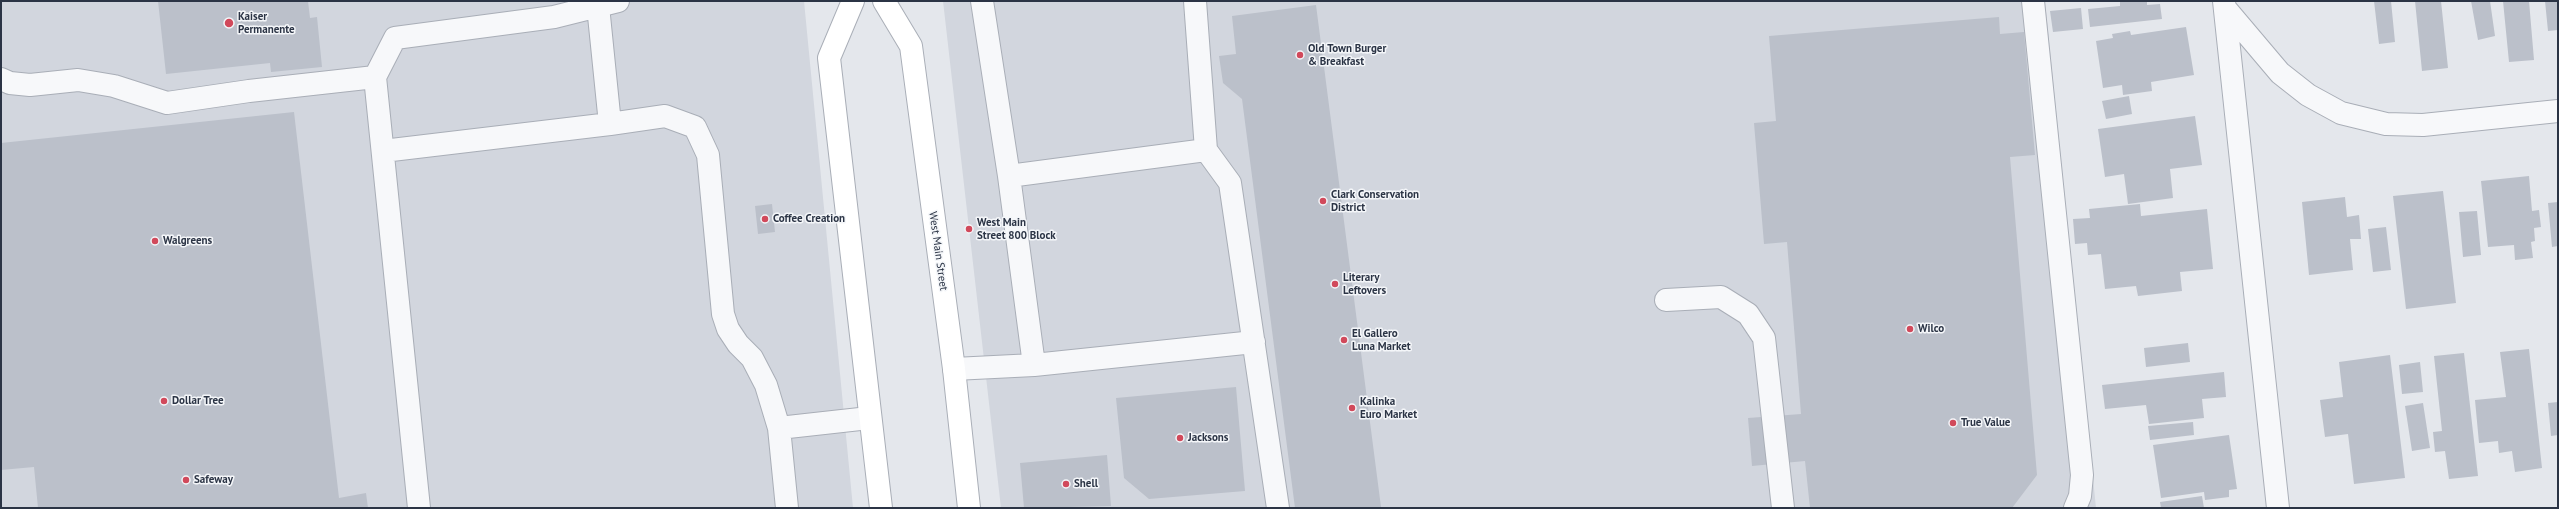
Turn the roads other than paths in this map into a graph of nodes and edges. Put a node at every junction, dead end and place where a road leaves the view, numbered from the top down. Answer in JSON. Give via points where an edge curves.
{"nodes":[{"id":1,"x":853,"y":1,"type":"edge"},
{"id":2,"x":884,"y":1,"type":"edge"},
{"id":3,"x":982,"y":1,"type":"edge"},
{"id":4,"x":1195,"y":1,"type":"edge"},
{"id":5,"x":2032,"y":1,"type":"edge"},
{"id":6,"x":608,"y":4,"type":"edge"},
{"id":7,"x":2225,"y":4,"type":"edge"},
{"id":8,"x":375,"y":77,"type":"junction"},
{"id":9,"x":1,"y":79,"type":"edge"},
{"id":10,"x":2558,"y":111,"type":"edge"},
{"id":11,"x":610,"y":124,"type":"junction"},
{"id":12,"x":1206,"y":150,"type":"junction"},
{"id":13,"x":383,"y":151,"type":"junction"},
{"id":14,"x":1009,"y":176,"type":"junction"},
{"id":15,"x":1666,"y":300,"type":"dead end"},
{"id":16,"x":1254,"y":342,"type":"junction"},
{"id":17,"x":1034,"y":365,"type":"junction"},
{"id":18,"x":954,"y":369,"type":"junction"},
{"id":19,"x":869,"y":418,"type":"junction"},
{"id":20,"x":779,"y":428,"type":"junction"},
{"id":21,"x":419,"y":508,"type":"edge"},
{"id":22,"x":787,"y":508,"type":"edge"},
{"id":23,"x":881,"y":508,"type":"edge"},
{"id":24,"x":969,"y":508,"type":"edge"},
{"id":25,"x":1278,"y":508,"type":"edge"},
{"id":26,"x":1783,"y":508,"type":"edge"},
{"id":27,"x":2075,"y":508,"type":"edge"},
{"id":28,"x":2278,"y":508,"type":"edge"}],
"edges":[{"from":1,"to":19,"type":"main road","via":[[829,58]]},
{"from":2,"to":18,"type":"main road","name":"West Main Street","via":[[911,46]]},
{"from":3,"to":14,"type":"lane"},
{"from":4,"to":12,"type":"lane"},
{"from":5,"to":27,"type":"lane","via":[[2082,475],[2080,496]]},
{"from":6,"to":8,"type":"lane","via":[[554,17],[395,38]]},
{"from":6,"to":11,"type":"lane"},
{"from":7,"to":10,"type":"lane","via":[[2280,73],[2308,95],[2341,113],[2386,124],[2424,125]]},
{"from":7,"to":28,"type":"lane"},
{"from":8,"to":9,"type":"lane","via":[[167,103],[114,86],[78,80],[30,85],[10,83]]},
{"from":8,"to":13,"type":"lane"},
{"from":11,"to":13,"type":"lane"},
{"from":11,"to":20,"type":"lane","via":[[664,116],[695,127],[708,156],[723,314],[728,329],[752,358],[766,385]]},
{"from":12,"to":14,"type":"lane"},
{"from":12,"to":16,"type":"lane","via":[[1230,183]]},
{"from":13,"to":21,"type":"lane"},
{"from":14,"to":17,"type":"lane"},
{"from":15,"to":26,"type":"lane","via":[[1721,297],[1748,314],[1764,338]]},
{"from":16,"to":17,"type":"lane"},
{"from":16,"to":25,"type":"lane"},
{"from":17,"to":18,"type":"lane"},
{"from":18,"to":24,"type":"main road","name":"West Main Street"},
{"from":19,"to":20,"type":"lane"},
{"from":19,"to":23,"type":"main road"},
{"from":20,"to":22,"type":"lane"}]}
